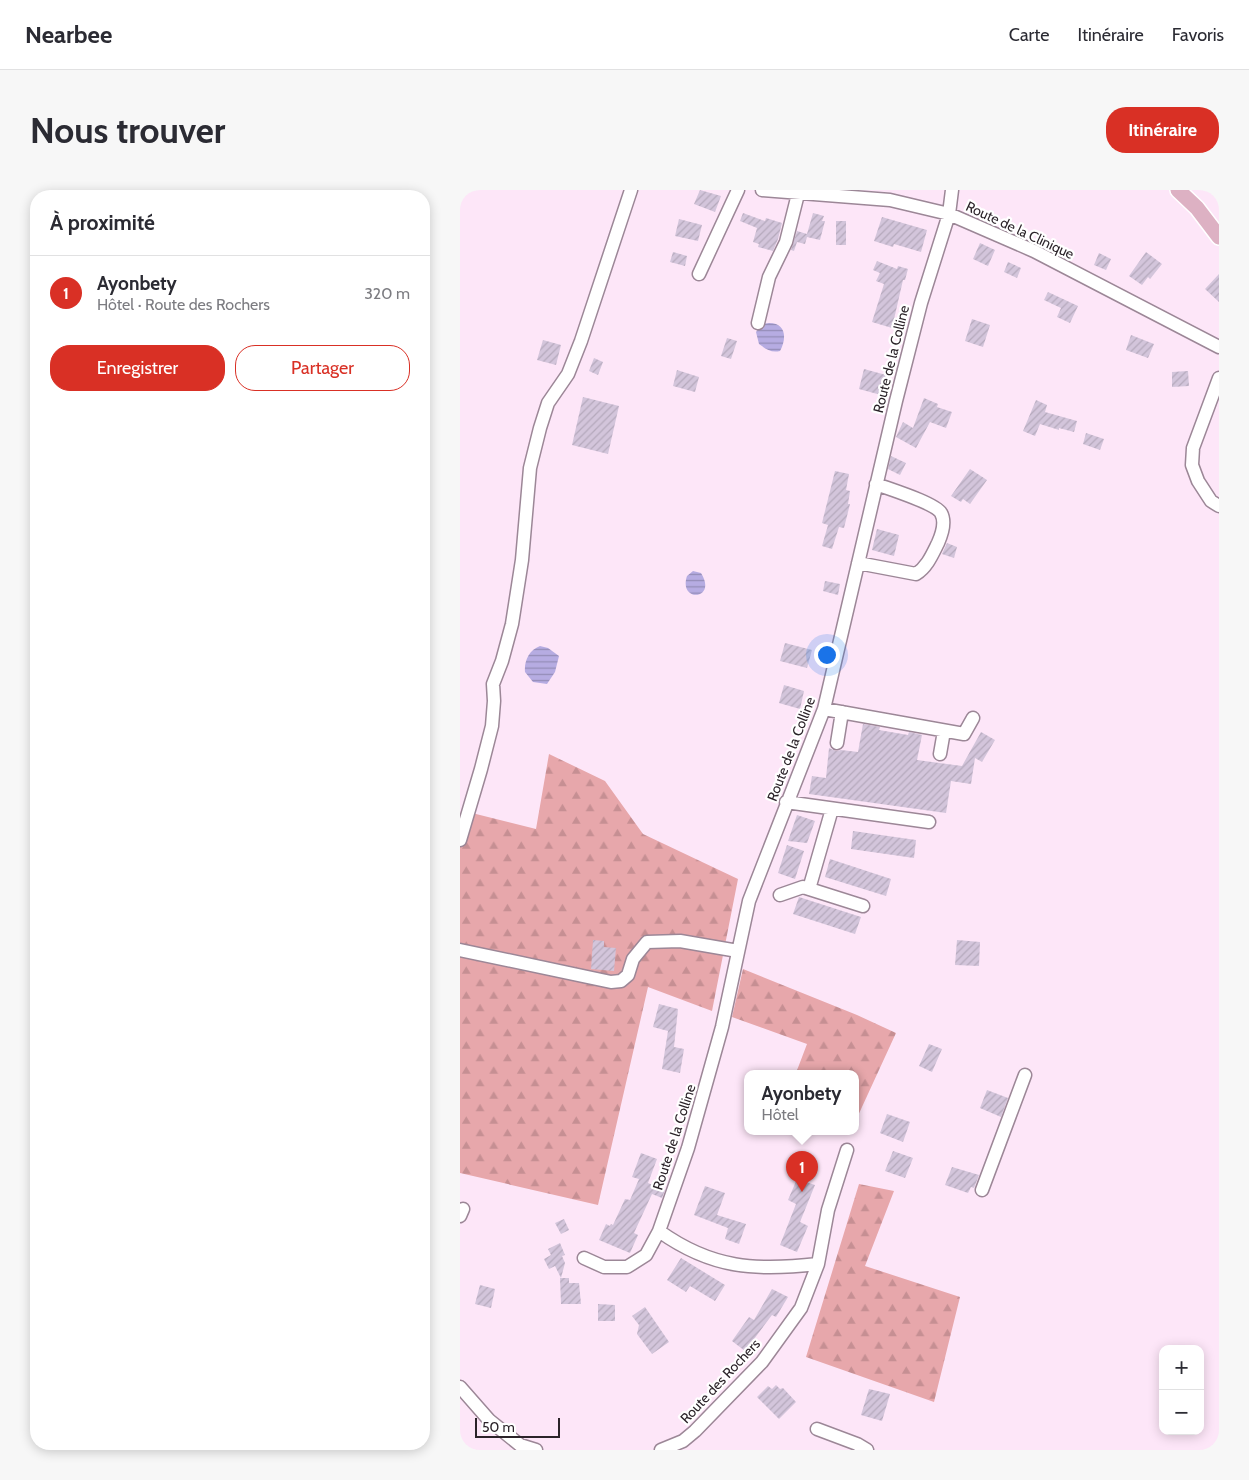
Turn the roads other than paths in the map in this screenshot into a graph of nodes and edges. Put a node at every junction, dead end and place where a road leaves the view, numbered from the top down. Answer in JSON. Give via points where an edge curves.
{"nodes":[{"id":1,"x":631,"y":190,"type":"edge"},
{"id":2,"x":738,"y":190,"type":"edge"},
{"id":3,"x":762,"y":190,"type":"edge"},
{"id":4,"x":952,"y":190,"type":"edge"},
{"id":5,"x":1178,"y":190,"type":"edge"},
{"id":6,"x":798,"y":194,"type":"junction"},
{"id":7,"x":949,"y":214,"type":"junction"},
{"id":8,"x":1219,"y":237,"type":"edge"},
{"id":9,"x":699,"y":274,"type":"dead end"},
{"id":10,"x":758,"y":322,"type":"dead end"},
{"id":11,"x":1219,"y":347,"type":"edge"},
{"id":12,"x":1219,"y":378,"type":"edge"},
{"id":13,"x":876,"y":484,"type":"junction"},
{"id":14,"x":1219,"y":506,"type":"edge"},
{"id":15,"x":858,"y":563,"type":"junction"},
{"id":16,"x":824,"y":709,"type":"junction"},
{"id":17,"x":842,"y":712,"type":"junction"},
{"id":18,"x":973,"y":718,"type":"dead end"},
{"id":19,"x":944,"y":730,"type":"junction"},
{"id":20,"x":837,"y":743,"type":"dead end"},
{"id":21,"x":940,"y":754,"type":"dead end"},
{"id":22,"x":786,"y":802,"type":"junction"},
{"id":23,"x":832,"y":809,"type":"junction"},
{"id":24,"x":928,"y":822,"type":"dead end"},
{"id":25,"x":460,"y":840,"type":"edge"},
{"id":26,"x":809,"y":889,"type":"junction"},
{"id":27,"x":780,"y":894,"type":"dead end"},
{"id":28,"x":863,"y":906,"type":"dead end"},
{"id":29,"x":460,"y":950,"type":"edge"},
{"id":30,"x":738,"y":951,"type":"junction"},
{"id":31,"x":1025,"y":1075,"type":"dead end"},
{"id":32,"x":847,"y":1150,"type":"dead end"},
{"id":33,"x":982,"y":1190,"type":"dead end"},
{"id":34,"x":659,"y":1231,"type":"junction"},
{"id":35,"x":584,"y":1258,"type":"dead end"},
{"id":36,"x":818,"y":1264,"type":"junction"},
{"id":37,"x":460,"y":1387,"type":"edge"},
{"id":38,"x":817,"y":1428,"type":"dead end"},
{"id":39,"x":666,"y":1449,"type":"edge"},
{"id":40,"x":536,"y":1450,"type":"edge"},
{"id":41,"x":867,"y":1450,"type":"edge"}],
"edges":[{"from":1,"to":25,"type":"street","via":[[581,341],[568,374],[548,403],[533,455],[512,624],[493,684],[492,726],[482,769]]},
{"from":2,"to":9,"type":"street"},
{"from":3,"to":6,"type":"street","name":"Route de la Clinique"},
{"from":4,"to":7,"type":"street","name":"Route de la Colline"},
{"from":5,"to":8,"type":"main road"},
{"from":6,"to":7,"type":"street","name":"Route de la Clinique","via":[[890,200]]},
{"from":6,"to":10,"type":"street","via":[[786,242],[769,277]]},
{"from":7,"to":11,"type":"street","name":"Route de la Clinique","via":[[1034,251]]},
{"from":7,"to":13,"type":"street","name":"Route de la Colline","via":[[921,303]]},
{"from":12,"to":14,"type":"street","via":[[1193,448],[1192,464],[1198,481],[1211,501]]},
{"from":13,"to":15,"type":"street","name":"Route de la Colline"},
{"from":13,"to":15,"type":"street","via":[[940,510],[943,532],[923,570],[916,574]]},
{"from":15,"to":16,"type":"street","name":"Route de la Colline"},
{"from":16,"to":17,"type":"street"},
{"from":16,"to":22,"type":"street","name":"Route de la Colline"},
{"from":17,"to":19,"type":"street"},
{"from":17,"to":20,"type":"street"},
{"from":18,"to":19,"type":"street","via":[[964,734]]},
{"from":19,"to":21,"type":"street"},
{"from":22,"to":23,"type":"street"},
{"from":22,"to":30,"type":"street","name":"Route de la Colline","via":[[749,901]]},
{"from":23,"to":24,"type":"street"},
{"from":23,"to":26,"type":"street"},
{"from":26,"to":27,"type":"street","via":[[802,887]]},
{"from":26,"to":28,"type":"street"},
{"from":29,"to":30,"type":"street","via":[[611,982],[621,981],[628,975],[633,959],[646,942],[680,941]]},
{"from":30,"to":34,"type":"street","name":"Route de la Colline","via":[[709,1077]]},
{"from":31,"to":33,"type":"street"},
{"from":32,"to":36,"type":"street","name":"Route des Rochers","via":[[828,1210]]},
{"from":34,"to":35,"type":"street","name":"Route de la Colline","via":[[646,1255],[627,1267],[604,1267]]},
{"from":34,"to":36,"type":"street","via":[[689,1250],[721,1262],[762,1268]]},
{"from":36,"to":39,"type":"street","name":"Route des Rochers","via":[[801,1308],[762,1362],[695,1431]]},
{"from":37,"to":40,"type":"street","via":[[489,1420],[520,1445]]},
{"from":38,"to":41,"type":"street"}]}
